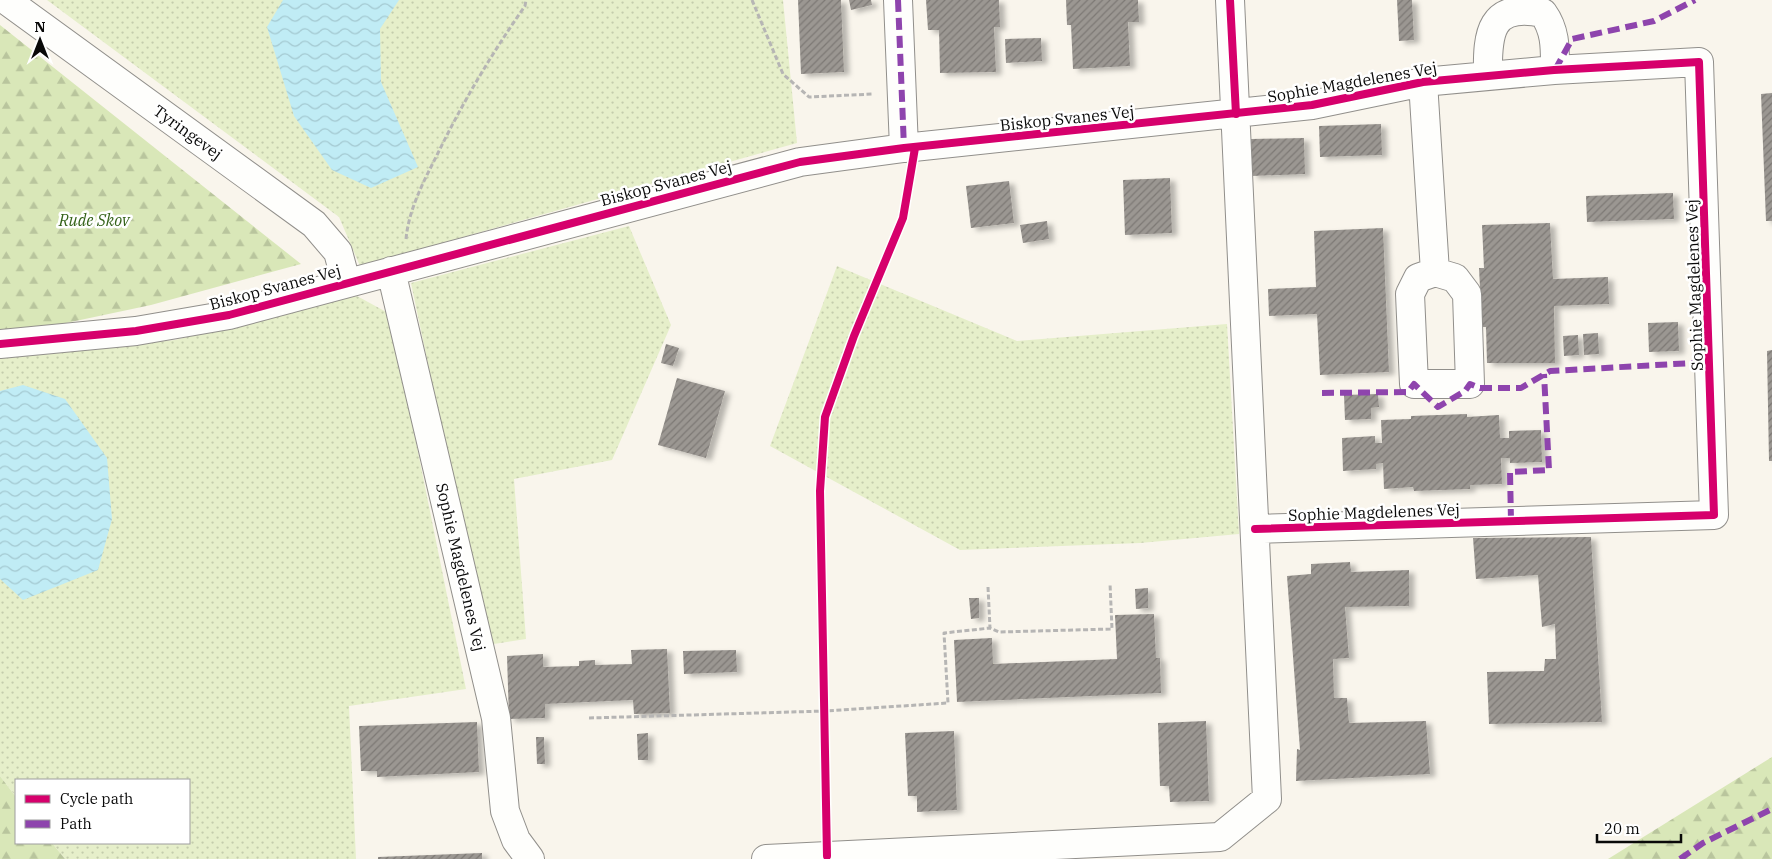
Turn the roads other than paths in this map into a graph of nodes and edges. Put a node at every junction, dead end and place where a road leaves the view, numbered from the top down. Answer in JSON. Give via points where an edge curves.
{"nodes":[{"id":1,"x":6,"y":0,"type":"edge"},
{"id":2,"x":898,"y":0,"type":"edge"},
{"id":3,"x":1230,"y":0,"type":"edge"},
{"id":4,"x":1555,"y":70,"type":"junction"},
{"id":5,"x":1488,"y":76,"type":"junction"},
{"id":6,"x":1423,"y":82,"type":"junction"},
{"id":7,"x":1236,"y":114,"type":"junction"},
{"id":8,"x":904,"y":148,"type":"junction"},
{"id":9,"x":400,"y":268,"type":"junction"},
{"id":10,"x":1435,"y":272,"type":"dead end"},
{"id":11,"x":346,"y":282,"type":"junction"},
{"id":12,"x":0,"y":344,"type":"edge"},
{"id":13,"x":1255,"y":529,"type":"junction"},
{"id":14,"x":530,"y":859,"type":"edge"},
{"id":15,"x":766,"y":859,"type":"edge"}],
"edges":[{"from":1,"to":11,"type":"street","name":"Tyringevej","via":[[314,224],[338,252]]},
{"from":2,"to":8,"type":"street"},
{"from":3,"to":7,"type":"street"},
{"from":4,"to":5,"type":"street","name":"Sophie Magdelenes Vej"},
{"from":4,"to":5,"type":"street","via":[[1551,24],[1543,13],[1524,9],[1508,12],[1491,30]]},
{"from":4,"to":13,"type":"street","name":"Sophie Magdelenes Vej","via":[[1699,62],[1714,515]]},
{"from":5,"to":6,"type":"street","name":"Sophie Magdelenes Vej"},
{"from":6,"to":7,"type":"street","name":"Sophie Magdelenes Vej","via":[[1312,104]]},
{"from":6,"to":10,"type":"street","name":"Sophie Magdelenes Vej"},
{"from":7,"to":8,"type":"street","name":"Biskop Svanes Vej"},
{"from":7,"to":13,"type":"street"},
{"from":8,"to":9,"type":"street","name":"Biskop Svanes Vej","via":[[800,162]]},
{"from":9,"to":11,"type":"street","name":"Biskop Svanes Vej"},
{"from":9,"to":14,"type":"street","name":"Sophie Magdelenes Vej","via":[[496,718],[505,812],[516,840]]},
{"from":11,"to":12,"type":"street","name":"Biskop Svanes Vej","via":[[229,315],[136,330]]},
{"from":13,"to":15,"type":"street","via":[[1268,799],[1220,837]]}]}
